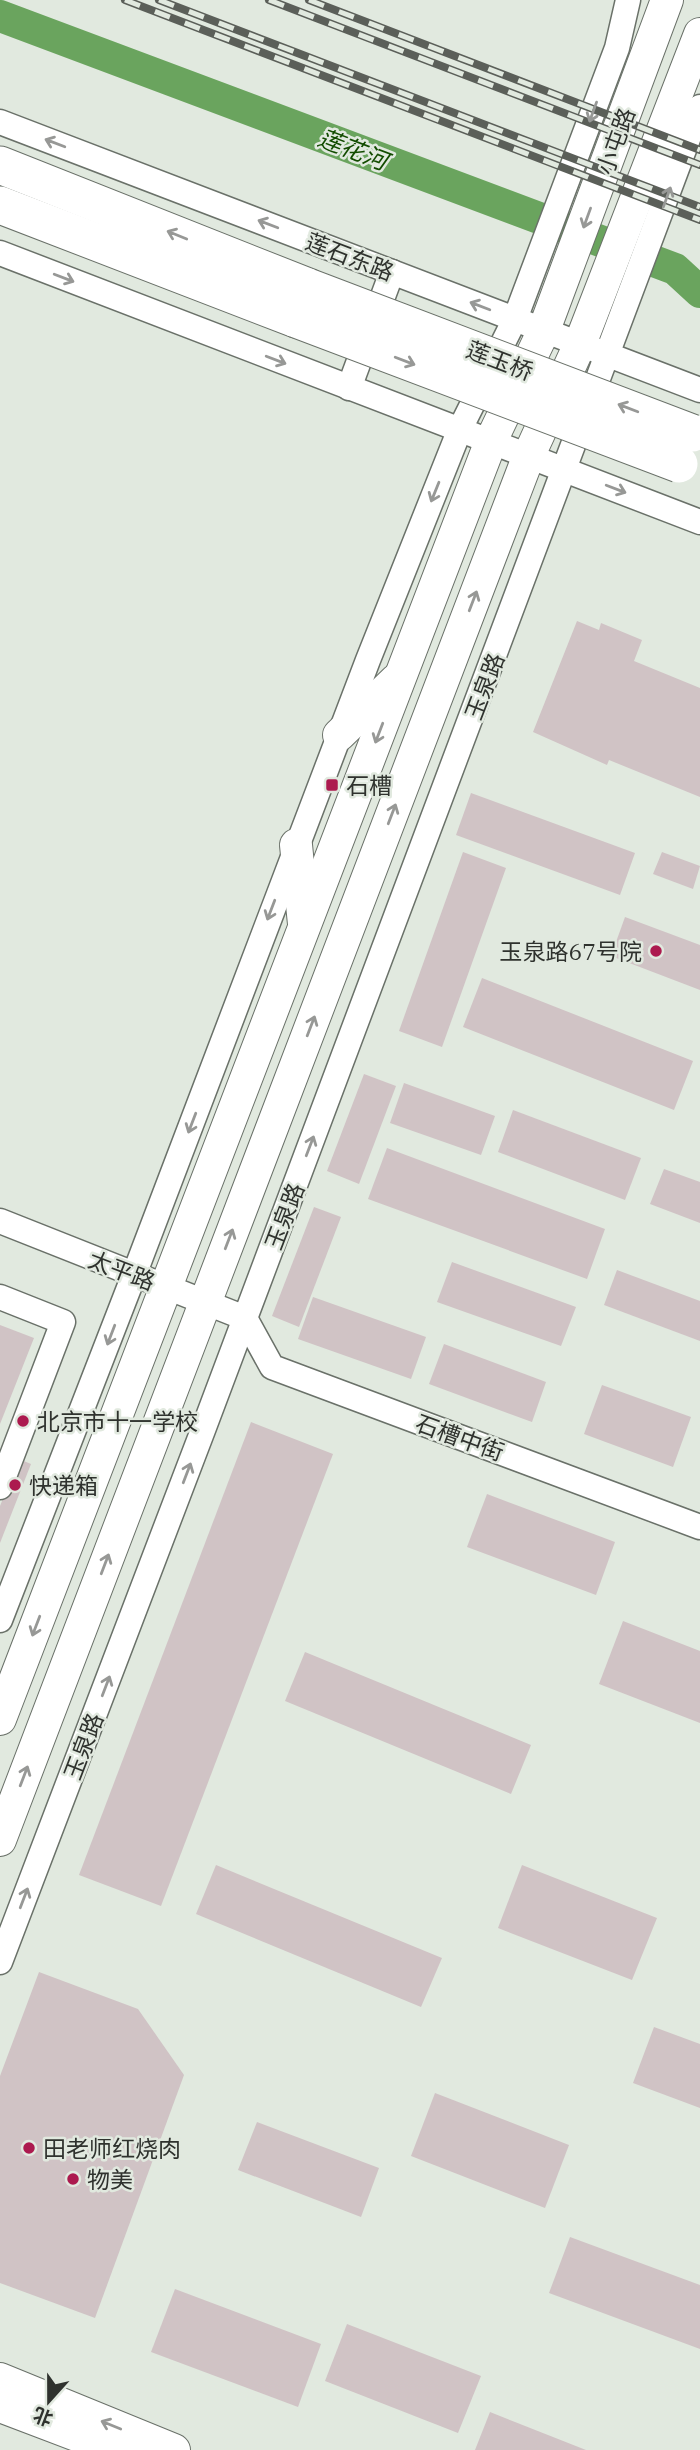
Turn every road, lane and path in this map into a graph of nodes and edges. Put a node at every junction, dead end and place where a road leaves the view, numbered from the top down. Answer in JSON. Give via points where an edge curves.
{"nodes":[{"id":1,"x":628,"y":0,"type":"edge"},
{"id":2,"x":667,"y":0,"type":"edge"},
{"id":3,"x":700,"y":34,"type":"edge"},
{"id":4,"x":631,"y":55,"type":"junction"},
{"id":5,"x":700,"y":107,"type":"edge"},
{"id":6,"x":0,"y":122,"type":"edge"},
{"id":7,"x":0,"y":165,"type":"edge"},
{"id":8,"x":0,"y":205,"type":"edge"},
{"id":9,"x":0,"y":253,"type":"edge"},
{"id":10,"x":392,"y":272,"type":"junction"},
{"id":11,"x":612,"y":302,"type":"junction"},
{"id":12,"x":302,"y":303,"type":"junction"},
{"id":13,"x":530,"y":325,"type":"junction"},
{"id":14,"x":594,"y":350,"type":"junction"},
{"id":15,"x":349,"y":388,"type":"junction"},
{"id":16,"x":700,"y":390,"type":"edge"},
{"id":17,"x":460,"y":429,"type":"junction"},
{"id":18,"x":491,"y":441,"type":"junction"},
{"id":19,"x":693,"y":451,"type":"edge"},
{"id":20,"x":529,"y":455,"type":"junction"},
{"id":21,"x":566,"y":469,"type":"junction"},
{"id":22,"x":700,"y":522,"type":"edge"},
{"id":23,"x":402,"y":675,"type":"junction"},
{"id":24,"x":339,"y":735,"type":"junction"},
{"id":25,"x":296,"y":845,"type":"junction"},
{"id":26,"x":305,"y":928,"type":"junction"},
{"id":27,"x":0,"y":1221,"type":"edge"},
{"id":28,"x":134,"y":1275,"type":"junction"},
{"id":29,"x":167,"y":1288,"type":"junction"},
{"id":30,"x":0,"y":1297,"type":"edge"},
{"id":31,"x":205,"y":1303,"type":"junction"},
{"id":32,"x":245,"y":1318,"type":"junction"},
{"id":33,"x":122,"y":1404,"type":"junction"},
{"id":34,"x":65,"y":1454,"type":"junction"},
{"id":35,"x":0,"y":1487,"type":"edge"},
{"id":36,"x":700,"y":1527,"type":"edge"},
{"id":37,"x":5,"y":1594,"type":"edge"},
{"id":38,"x":0,"y":1620,"type":"edge"},
{"id":39,"x":0,"y":1720,"type":"edge"},
{"id":40,"x":0,"y":1840,"type":"edge"},
{"id":41,"x":0,"y":1962,"type":"edge"},
{"id":42,"x":0,"y":2379,"type":"edge"},
{"id":43,"x":0,"y":2406,"type":"edge"},
{"id":44,"x":116,"y":2450,"type":"edge"},
{"id":45,"x":174,"y":2450,"type":"edge"}],
"edges":[{"from":1,"to":4,"type":"street"},
{"from":2,"to":4,"type":"main road","name":"小屯路"},
{"from":3,"to":11,"type":"main road","name":"小屯路"},
{"from":4,"to":13,"type":"main road","name":"小屯路","one_way":true},
{"from":11,"to":5,"type":"street","one_way":true},
{"from":10,"to":6,"type":"street","name":"莲石东路","one_way":true},
{"from":12,"to":7,"type":"highway","name":"莲石东路","one_way":true},
{"from":8,"to":12,"type":"highway"},
{"from":9,"to":15,"type":"street","one_way":true},
{"from":13,"to":10,"type":"street","name":"莲石东路","one_way":true},
{"from":10,"to":15,"type":"street"},
{"from":11,"to":14,"type":"main road","name":"小屯路"},
{"from":12,"to":19,"type":"highway","name":"莲玉桥","bridge":true},
{"from":13,"to":14,"type":"street","name":"莲石东路"},
{"from":13,"to":17,"type":"street"},
{"from":13,"to":18,"type":"main road","name":"小屯路"},
{"from":14,"to":16,"type":"street","name":"莲石东路"},
{"from":14,"to":20,"type":"main road","name":"玉泉路"},
{"from":14,"to":21,"type":"street","name":"玉泉路"},
{"from":15,"to":17,"type":"street"},
{"from":17,"to":18,"type":"street"},
{"from":17,"to":24,"type":"street","one_way":true},
{"from":18,"to":20,"type":"street"},
{"from":18,"to":23,"type":"main road"},
{"from":20,"to":21,"type":"street"},
{"from":31,"to":20,"type":"main road","name":"玉泉路","one_way":true},
{"from":21,"to":22,"type":"street","one_way":true},
{"from":32,"to":21,"type":"street","name":"玉泉路","one_way":true},
{"from":23,"to":24,"type":"main road"},
{"from":23,"to":26,"type":"main road","one_way":true},
{"from":24,"to":25,"type":"street"},
{"from":25,"to":26,"type":"main road"},
{"from":25,"to":28,"type":"street","one_way":true},
{"from":26,"to":29,"type":"main road"},
{"from":27,"to":28,"type":"street","name":"太平路"},
{"from":28,"to":29,"type":"street","name":"太平路"},
{"from":28,"to":34,"type":"street","one_way":true},
{"from":29,"to":31,"type":"street","name":"太平路"},
{"from":29,"to":33,"type":"main road"},
{"from":30,"to":35,"type":"street","via":[[63,1322]]},
{"from":31,"to":32,"type":"street","name":"太平路"},
{"from":40,"to":31,"type":"main road","name":"玉泉路","one_way":true},
{"from":32,"to":36,"type":"street","name":"石槽中街","via":[[272,1367]]},
{"from":41,"to":32,"type":"street","name":"玉泉路","one_way":true},
{"from":33,"to":34,"type":"street"},
{"from":33,"to":39,"type":"main road","one_way":true},
{"from":34,"to":37,"type":"street"},
{"from":37,"to":38,"type":"street"},
{"from":45,"to":42,"type":"main road","one_way":true},
{"from":43,"to":44,"type":"main road"}]}
